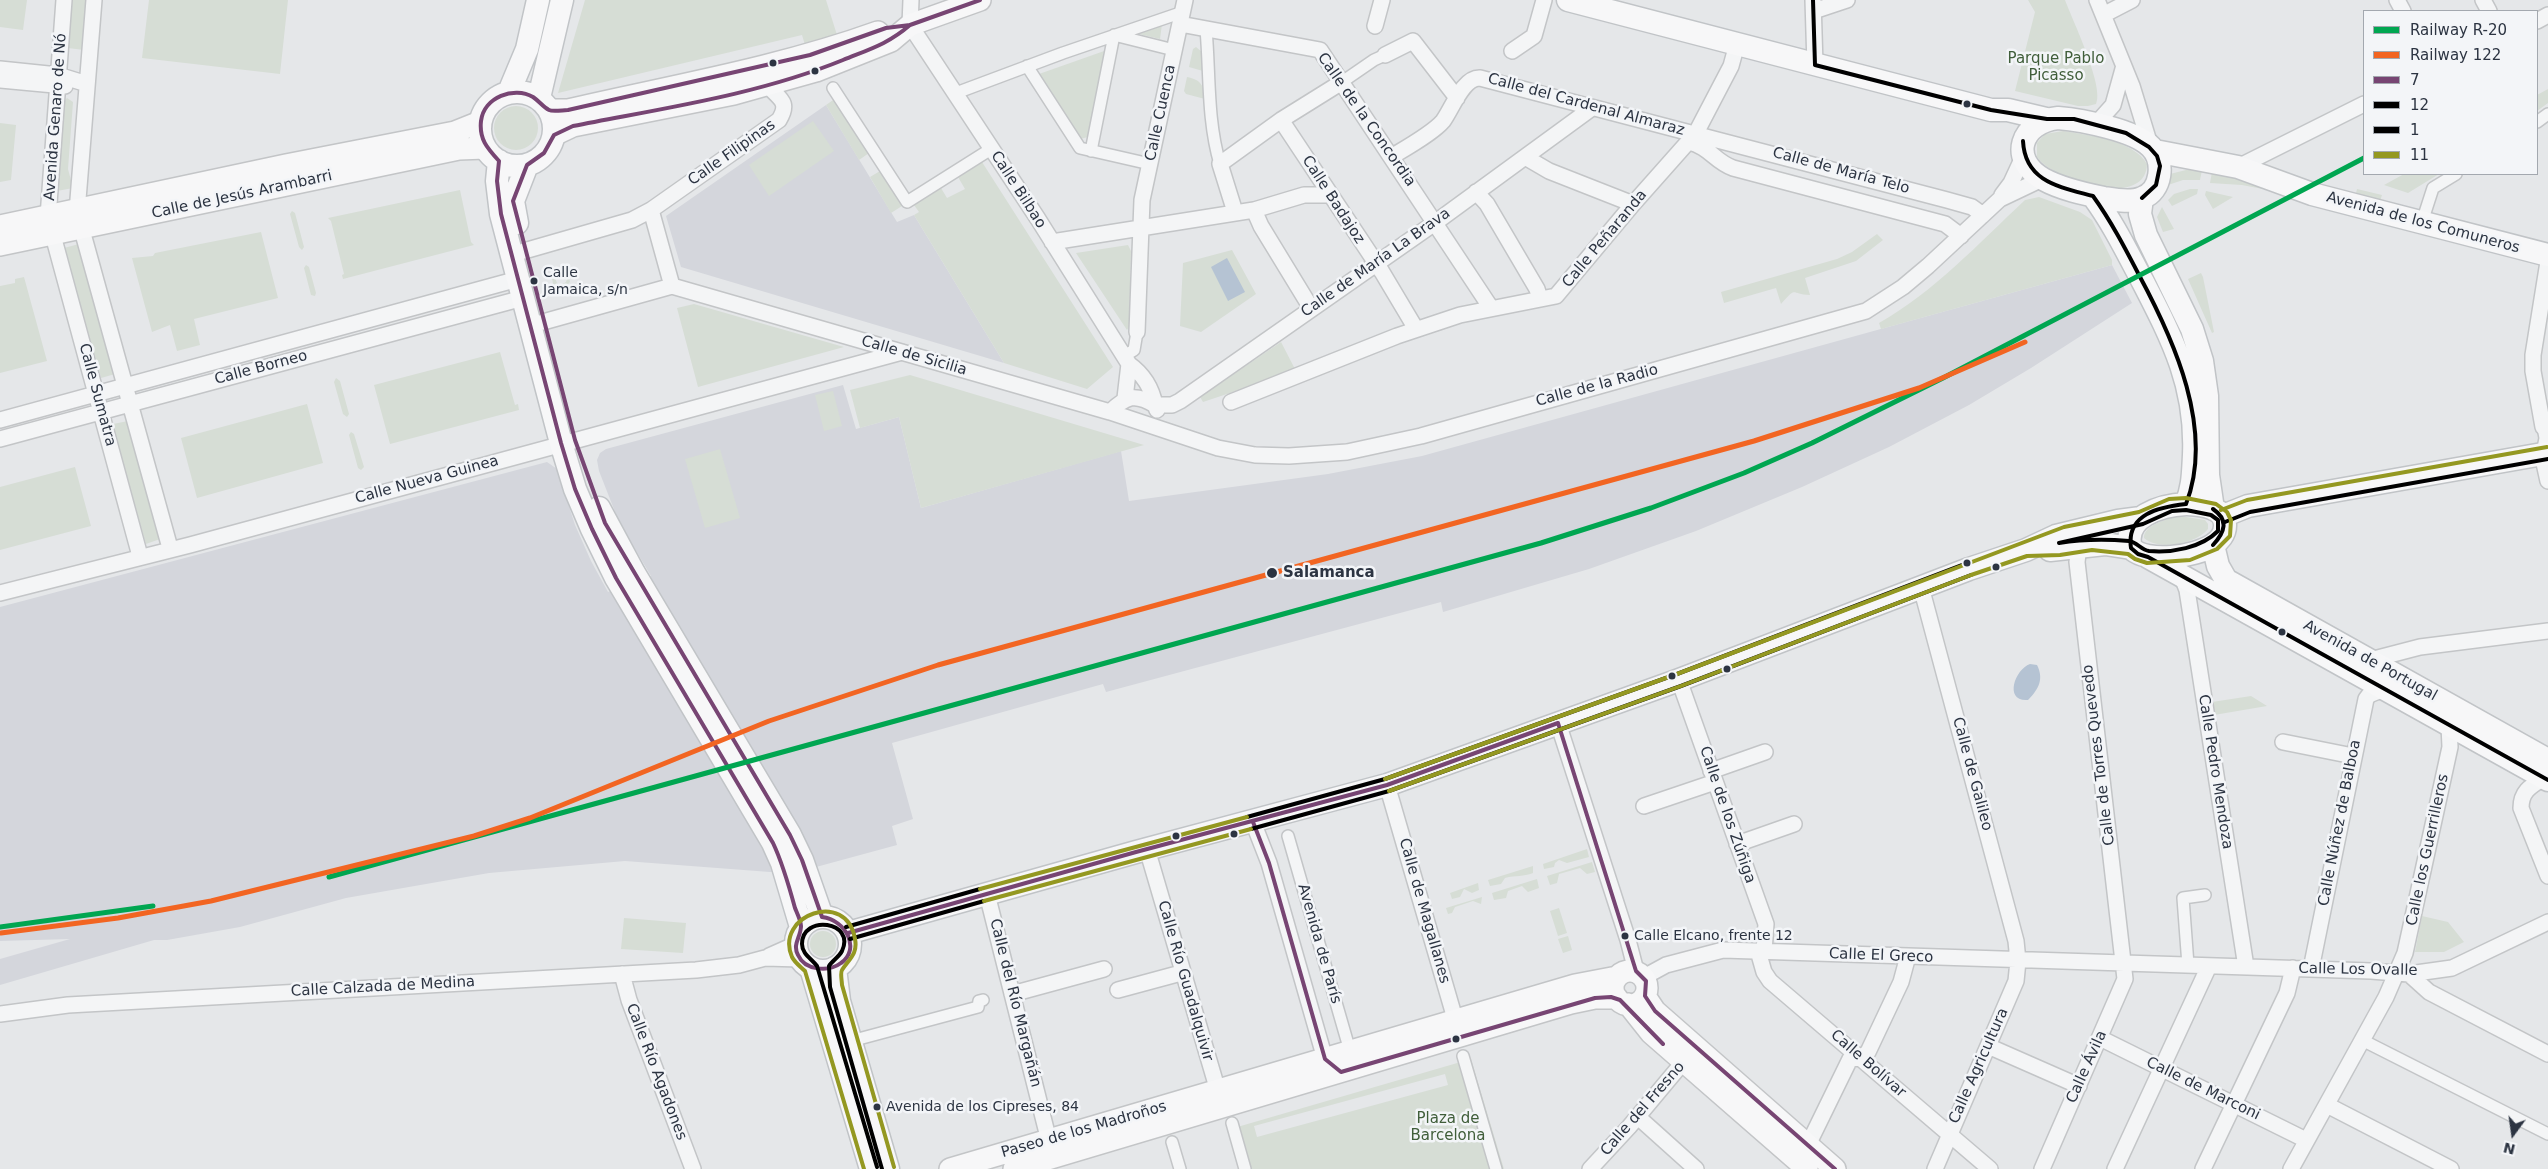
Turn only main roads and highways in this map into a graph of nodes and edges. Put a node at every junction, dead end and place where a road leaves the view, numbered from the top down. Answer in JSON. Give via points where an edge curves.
{"nodes":[{"id":1,"x":538,"y":0,"type":"edge"},
{"id":2,"x":562,"y":0,"type":"edge"},
{"id":3,"x":980,"y":0,"type":"edge"},
{"id":4,"x":1568,"y":0,"type":"edge"},
{"id":5,"x":910,"y":25,"type":"junction"},
{"id":6,"x":509,"y":92,"type":"junction"},
{"id":7,"x":544,"y":104,"type":"junction"},
{"id":8,"x":1991,"y":110,"type":"junction"},
{"id":9,"x":2046,"y":119,"type":"junction"},
{"id":10,"x":480,"y":122,"type":"junction"},
{"id":11,"x":554,"y":135,"type":"junction"},
{"id":12,"x":2152,"y":148,"type":"junction"},
{"id":13,"x":2023,"y":149,"type":"junction"},
{"id":14,"x":492,"y":154,"type":"junction"},
{"id":15,"x":526,"y":165,"type":"junction"},
{"id":16,"x":2093,"y":196,"type":"junction"},
{"id":17,"x":2142,"y":198,"type":"junction"},
{"id":18,"x":79,"y":220,"type":"junction"},
{"id":19,"x":0,"y":226,"type":"edge"},
{"id":20,"x":51,"y":226,"type":"junction"},
{"id":21,"x":0,"y":245,"type":"edge"},
{"id":22,"x":2548,"y":255,"type":"edge"},
{"id":23,"x":568,"y":442,"type":"junction"},
{"id":24,"x":2545,"y":453,"type":"edge"},
{"id":25,"x":2186,"y":504,"type":"junction"},
{"id":26,"x":2218,"y":512,"type":"junction"},
{"id":27,"x":2140,"y":518,"type":"junction"},
{"id":28,"x":2213,"y":545,"type":"junction"},
{"id":29,"x":2026,"y":550,"type":"junction"},
{"id":30,"x":2139,"y":552,"type":"junction"},
{"id":31,"x":625,"y":575,"type":"junction"},
{"id":32,"x":2546,"y":772,"type":"edge"},
{"id":33,"x":822,"y":917,"type":"junction"},
{"id":34,"x":848,"y":933,"type":"junction"},
{"id":35,"x":802,"y":949,"type":"junction"},
{"id":36,"x":835,"y":968,"type":"junction"},
{"id":37,"x":1458,"y":1038,"type":"junction"},
{"id":38,"x":1690,"y":1055,"type":"junction"},
{"id":39,"x":1333,"y":1065,"type":"junction"},
{"id":40,"x":1228,"y":1106,"type":"junction"},
{"id":41,"x":871,"y":1169,"type":"edge"},
{"id":42,"x":888,"y":1169,"type":"edge"},
{"id":43,"x":950,"y":1169,"type":"edge"},
{"id":44,"x":1014,"y":1169,"type":"edge"},
{"id":45,"x":1807,"y":1169,"type":"edge"},
{"id":46,"x":1835,"y":1169,"type":"edge"}],
"edges":[{"from":1,"to":6,"type":"main road","via":[[527,49]]},
{"from":2,"to":7,"type":"main road"},
{"from":3,"to":5,"type":"main road"},
{"from":4,"to":8,"type":"main road"},
{"from":5,"to":7,"type":"main road","via":[[886,28],[810,55],[770,65],[568,110]]},
{"from":5,"to":11,"type":"main road","via":[[891,41],[816,72],[768,86],[573,126]]},
{"from":6,"to":7,"type":"main road","via":[[525,92]]},
{"from":6,"to":10,"type":"main road","via":[[486,108]]},
{"from":7,"to":11,"type":"main road","via":[[554,122]]},
{"from":8,"to":9,"type":"main road","via":[[2008,110]]},
{"from":8,"to":13,"type":"main road","via":[[2012,127]]},
{"from":9,"to":12,"type":"main road","name":"Avenida de los Comuneros","via":[[2075,119],[2096,124],[2124,132]]},
{"from":9,"to":13,"type":"main road","via":[[2034,126]]},
{"from":10,"to":14,"type":"main road","via":[[480,135]]},
{"from":10,"to":18,"type":"main road","name":"Calle de Jesús Arambarri","via":[[455,132],[286,165]]},
{"from":11,"to":15,"type":"main road","via":[[549,148]]},
{"from":12,"to":17,"type":"main road","via":[[2159,161],[2160,175],[2155,187]]},
{"from":12,"to":22,"type":"main road","name":"Avenida de los Comuneros","via":[[2238,167],[2288,187]]},
{"from":13,"to":16,"type":"main road","via":[[2031,170],[2042,178]]},
{"from":14,"to":15,"type":"main road","via":[[512,166]]},
{"from":14,"to":18,"type":"main road","name":"Calle de Jesús Arambarri","via":[[459,149]]},
{"from":14,"to":23,"type":"main road","via":[[501,214],[520,289]]},
{"from":15,"to":23,"type":"main road","via":[[513,200]]},
{"from":16,"to":17,"type":"main road","via":[[2117,200]]},
{"from":16,"to":25,"type":"main road","via":[[2113,224],[2184,367],[2195,444],[2194,476]]},
{"from":17,"to":26,"type":"main road","via":[[2140,214],[2146,235],[2192,329],[2202,361],[2207,396],[2208,475]]},
{"from":18,"to":20,"type":"main road","name":"Calle de Jesús Arambarri"},
{"from":19,"to":20,"type":"main road","name":"Calle de Jesús Arambarri"},
{"from":20,"to":21,"type":"main road","name":"Calle de Jesús Arambarri"},
{"from":23,"to":31,"type":"main road","via":[[590,485]]},
{"from":24,"to":26,"type":"main road"},
{"from":25,"to":26,"type":"main road"},
{"from":25,"to":27,"type":"main road","via":[[2171,505]]},
{"from":26,"to":28,"type":"main road","via":[[2225,522],[2224,534]]},
{"from":27,"to":29,"type":"main road","via":[[2066,533]]},
{"from":27,"to":30,"type":"main road","via":[[2129,535]]},
{"from":28,"to":30,"type":"main road","via":[[2189,554]]},
{"from":28,"to":32,"type":"main road","name":"Avenida de Portugal","via":[[2218,566],[2226,580],[2370,660]]},
{"from":29,"to":30,"type":"main road","via":[[2105,544]]},
{"from":29,"to":34,"type":"main road","via":[[1387,785]]},
{"from":30,"to":32,"type":"main road","name":"Avenida de Portugal","via":[[2449,726]]},
{"from":31,"to":33,"type":"main road","via":[[790,834]]},
{"from":31,"to":35,"type":"main road","via":[[773,843],[782,863]]},
{"from":33,"to":34,"type":"main road","via":[[838,921]]},
{"from":33,"to":35,"type":"main road","via":[[807,922]]},
{"from":34,"to":36,"type":"main road","via":[[848,954]]},
{"from":35,"to":36,"type":"main road","via":[[828,971]]},
{"from":35,"to":41,"type":"main road"},
{"from":36,"to":42,"type":"main road","via":[[839,1001]]},
{"from":37,"to":38,"type":"main road","name":"Calle El Greco","via":[[1574,985],[1631,987],[1651,1033]]},
{"from":37,"to":39,"type":"main road"},
{"from":37,"to":39,"type":"main road","via":[[1350,1051]]},
{"from":38,"to":45,"type":"main road"},
{"from":38,"to":46,"type":"main road"},
{"from":39,"to":40,"type":"main road"},
{"from":40,"to":43,"type":"main road","name":"Paseo de los Madroños","via":[[1049,1141]]},
{"from":40,"to":44,"type":"main road","name":"Paseo de los Madroños"}]}
